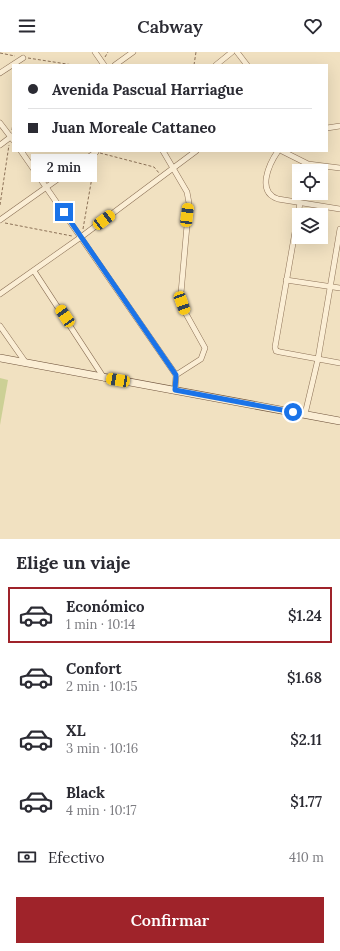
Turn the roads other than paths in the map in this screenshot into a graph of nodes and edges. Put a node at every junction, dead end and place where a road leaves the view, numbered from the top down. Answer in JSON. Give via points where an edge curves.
{"nodes":[{"id":1,"x":95,"y":52,"type":"edge"},
{"id":2,"x":134,"y":52,"type":"edge"},
{"id":3,"x":232,"y":52,"type":"edge"},
{"id":4,"x":237,"y":52,"type":"edge"},
{"id":5,"x":23,"y":58,"type":"road end"},
{"id":6,"x":14,"y":64,"type":"edge"},
{"id":7,"x":103,"y":64,"type":"edge"},
{"id":8,"x":116,"y":64,"type":"edge"},
{"id":9,"x":217,"y":64,"type":"edge"},
{"id":10,"x":246,"y":64,"type":"edge"},
{"id":11,"x":12,"y":65,"type":"edge"},
{"id":12,"x":0,"y":73,"type":"edge"},
{"id":13,"x":0,"y":123,"type":"edge"},
{"id":14,"x":340,"y":126,"type":"edge"},
{"id":15,"x":328,"y":128,"type":"edge"},
{"id":16,"x":12,"y":138,"type":"edge"},
{"id":17,"x":0,"y":145,"type":"edge"},
{"id":18,"x":22,"y":152,"type":"edge"},
{"id":19,"x":96,"y":152,"type":"road end"},
{"id":20,"x":164,"y":152,"type":"edge"},
{"id":21,"x":195,"y":152,"type":"edge"},
{"id":22,"x":277,"y":152,"type":"edge"},
{"id":23,"x":289,"y":153,"type":"edge"},
{"id":24,"x":174,"y":167,"type":"junction"},
{"id":25,"x":340,"y":168,"type":"edge"},
{"id":26,"x":47,"y":187,"type":"junction"},
{"id":27,"x":300,"y":203,"type":"junction"},
{"id":28,"x":340,"y":209,"type":"edge"},
{"id":29,"x":0,"y":221,"type":"edge"},
{"id":30,"x":340,"y":230,"type":"edge"},
{"id":31,"x":81,"y":237,"type":"junction"},
{"id":32,"x":34,"y":271,"type":"junction"},
{"id":33,"x":286,"y":280,"type":"junction"},
{"id":34,"x":330,"y":286,"type":"junction"},
{"id":35,"x":340,"y":288,"type":"edge"},
{"id":36,"x":0,"y":294,"type":"edge"},
{"id":37,"x":0,"y":326,"type":"edge"},
{"id":38,"x":0,"y":358,"type":"edge"},
{"id":39,"x":318,"y":359,"type":"junction"},
{"id":40,"x":26,"y":363,"type":"junction"},
{"id":41,"x":340,"y":363,"type":"edge"},
{"id":42,"x":176,"y":375,"type":"junction"},
{"id":43,"x":104,"y":378,"type":"junction"},
{"id":44,"x":175,"y":390,"type":"junction"},
{"id":45,"x":305,"y":414,"type":"junction"},
{"id":46,"x":340,"y":421,"type":"edge"}],
"edges":[{"from":1,"to":7,"type":"street"},
{"from":2,"to":8,"type":"street"},
{"from":3,"to":9,"type":"street"},
{"from":4,"to":10,"type":"street"},
{"from":5,"to":6,"type":"street"},
{"from":11,"to":12,"type":"street"},
{"from":13,"to":16,"type":"street"},
{"from":14,"to":15,"type":"street"},
{"from":16,"to":17,"type":"street"},
{"from":18,"to":26,"type":"street"},
{"from":19,"to":26,"type":"street"},
{"from":20,"to":24,"type":"street"},
{"from":21,"to":24,"type":"street"},
{"from":22,"to":27,"type":"street","via":[[266,175],[269,193],[278,200]]},
{"from":23,"to":25,"type":"street","via":[[308,164]]},
{"from":24,"to":31,"type":"street"},
{"from":24,"to":42,"type":"street","via":[[187,192],[189,203],[182,303],[205,348],[201,359]]},
{"from":26,"to":29,"type":"street"},
{"from":26,"to":31,"type":"street"},
{"from":27,"to":28,"type":"street"},
{"from":27,"to":33,"type":"street"},
{"from":30,"to":34,"type":"street"},
{"from":31,"to":32,"type":"street"},
{"from":31,"to":42,"type":"street"},
{"from":32,"to":36,"type":"street"},
{"from":32,"to":43,"type":"street"},
{"from":33,"to":34,"type":"street"},
{"from":33,"to":39,"type":"street","via":[[276,351]]},
{"from":34,"to":35,"type":"street"},
{"from":34,"to":39,"type":"street"},
{"from":37,"to":40,"type":"street"},
{"from":38,"to":40,"type":"street"},
{"from":39,"to":41,"type":"street"},
{"from":39,"to":45,"type":"street"},
{"from":40,"to":43,"type":"street"},
{"from":42,"to":44,"type":"street"},
{"from":43,"to":44,"type":"street"},
{"from":44,"to":45,"type":"street"},
{"from":45,"to":46,"type":"street"}]}
